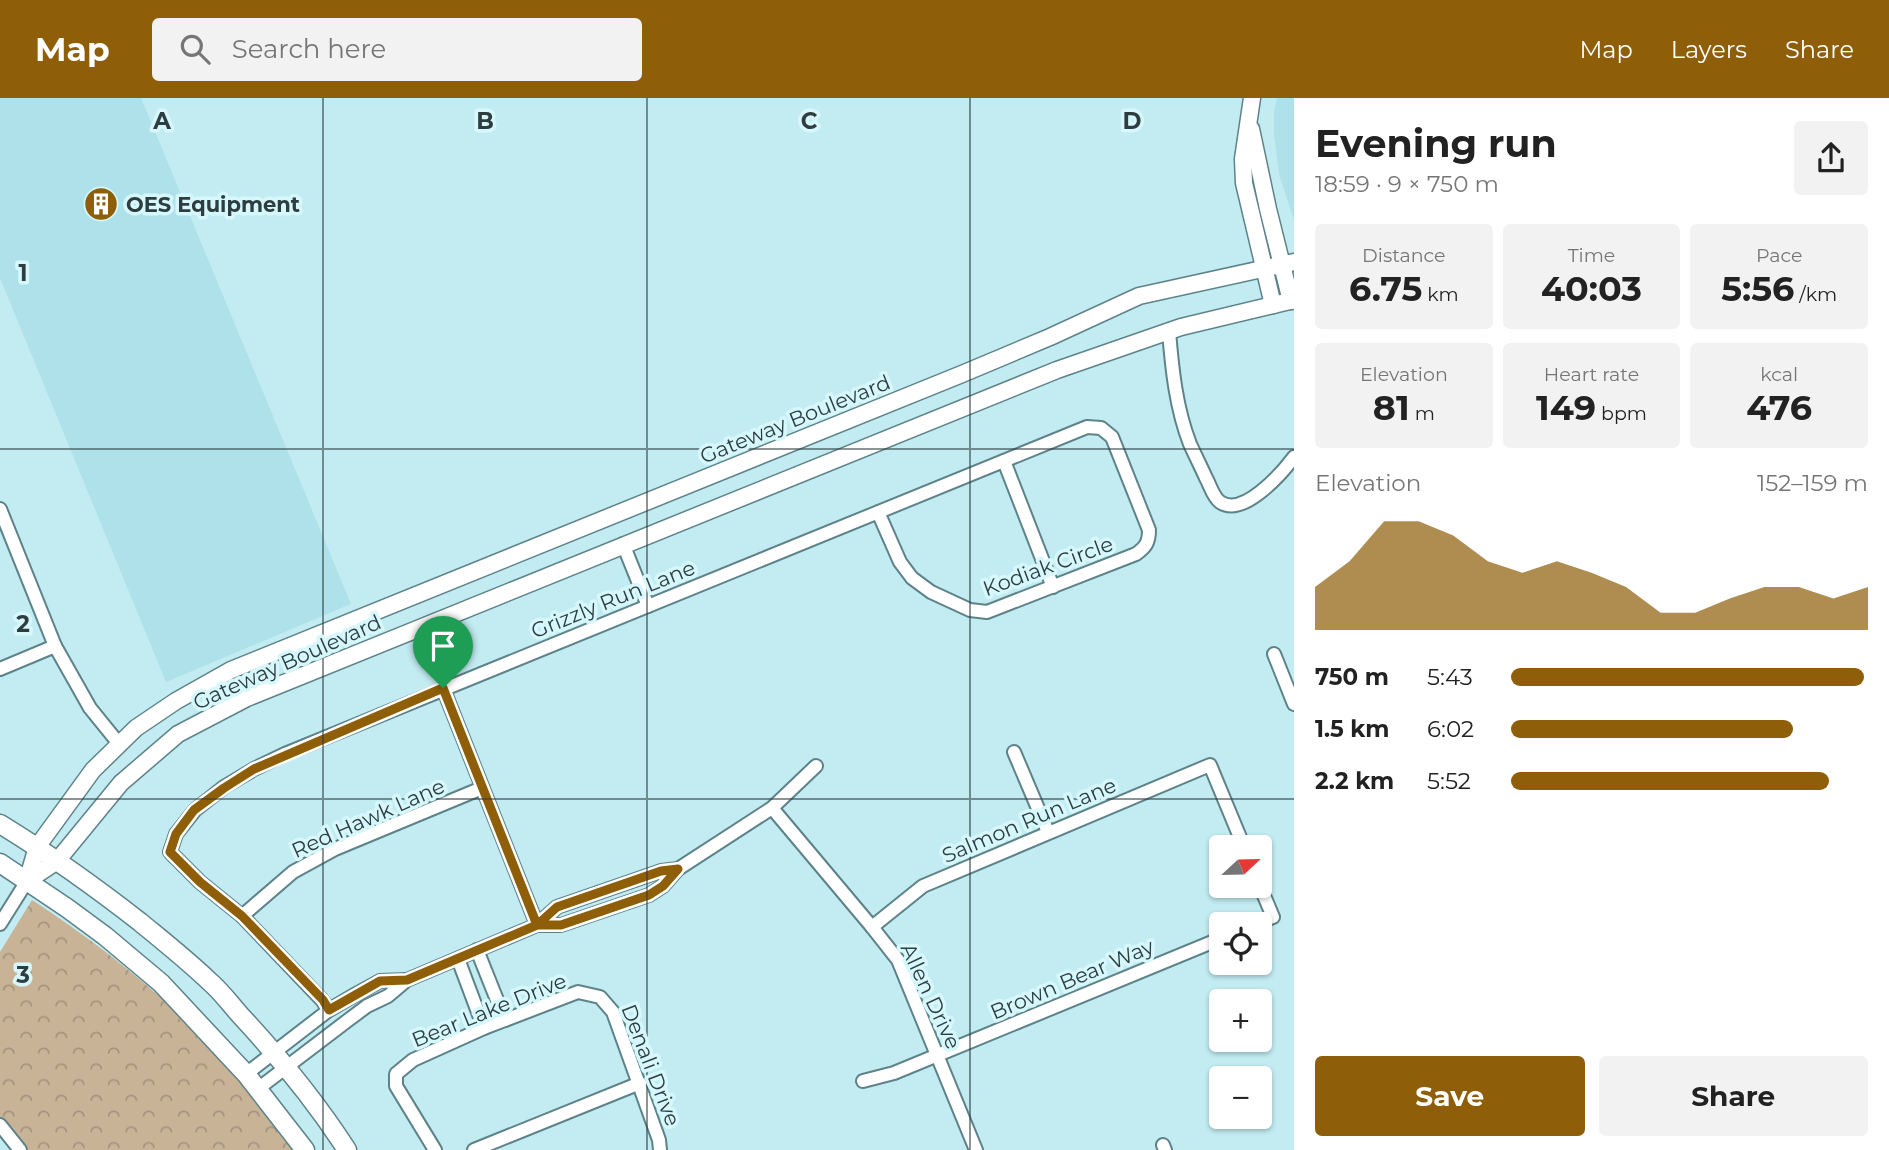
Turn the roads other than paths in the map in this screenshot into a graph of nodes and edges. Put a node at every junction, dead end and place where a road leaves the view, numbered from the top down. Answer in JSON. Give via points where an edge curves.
{"nodes":[{"id":1,"x":1252,"y":98,"type":"edge"},
{"id":2,"x":1250,"y":120,"type":"junction"},
{"id":3,"x":1288,"y":264,"type":"edge"},
{"id":4,"x":1264,"y":269,"type":"junction"},
{"id":5,"x":1293,"y":300,"type":"edge"},
{"id":6,"x":1273,"y":305,"type":"junction"},
{"id":7,"x":1169,"y":331,"type":"junction"},
{"id":8,"x":1101,"y":428,"type":"joint"},
{"id":9,"x":1294,"y":457,"type":"edge"},
{"id":10,"x":1004,"y":461,"type":"junction"},
{"id":11,"x":0,"y":509,"type":"edge"},
{"id":12,"x":878,"y":512,"type":"junction"},
{"id":13,"x":611,"y":515,"type":"junction"},
{"id":14,"x":623,"y":544,"type":"junction"},
{"id":15,"x":1053,"y":587,"type":"junction"},
{"id":16,"x":648,"y":606,"type":"junction"},
{"id":17,"x":55,"y":646,"type":"junction"},
{"id":18,"x":1274,"y":654,"type":"dead end"},
{"id":19,"x":0,"y":669,"type":"edge"},
{"id":20,"x":443,"y":688,"type":"junction"},
{"id":21,"x":1292,"y":695,"type":"edge"},
{"id":22,"x":120,"y":745,"type":"junction"},
{"id":23,"x":1014,"y":752,"type":"dead end"},
{"id":24,"x":816,"y":766,"type":"dead end"},
{"id":25,"x":482,"y":788,"type":"junction"},
{"id":26,"x":772,"y":808,"type":"junction"},
{"id":27,"x":0,"y":824,"type":"edge"},
{"id":28,"x":1048,"y":832,"type":"junction"},
{"id":29,"x":1239,"y":835,"type":"edge"},
{"id":30,"x":37,"y":847,"type":"junction"},
{"id":31,"x":57,"y":861,"type":"junction"},
{"id":32,"x":0,"y":863,"type":"edge"},
{"id":33,"x":678,"y":869,"type":"junction"},
{"id":34,"x":27,"y":881,"type":"junction"},
{"id":35,"x":242,"y":916,"type":"junction"},
{"id":36,"x":0,"y":924,"type":"edge"},
{"id":37,"x":537,"y":925,"type":"junction"},
{"id":38,"x":872,"y":927,"type":"junction"},
{"id":39,"x":1209,"y":943,"type":"edge"},
{"id":40,"x":477,"y":950,"type":"junction"},
{"id":41,"x":457,"y":959,"type":"junction"},
{"id":42,"x":407,"y":980,"type":"junction"},
{"id":43,"x":600,"y":997,"type":"joint"},
{"id":44,"x":329,"y":1010,"type":"junction"},
{"id":45,"x":505,"y":1020,"type":"junction"},
{"id":46,"x":484,"y":1028,"type":"junction"},
{"id":47,"x":937,"y":1055,"type":"junction"},
{"id":48,"x":280,"y":1059,"type":"junction"},
{"id":49,"x":246,"y":1074,"type":"junction"},
{"id":50,"x":863,"y":1080,"type":"dead end"},
{"id":51,"x":640,"y":1083,"type":"junction"},
{"id":52,"x":259,"y":1088,"type":"junction"},
{"id":53,"x":0,"y":1125,"type":"edge"},
{"id":54,"x":20,"y":1150,"type":"edge"},
{"id":55,"x":305,"y":1150,"type":"edge"},
{"id":56,"x":347,"y":1150,"type":"edge"},
{"id":57,"x":435,"y":1150,"type":"edge"},
{"id":58,"x":474,"y":1150,"type":"edge"},
{"id":59,"x":660,"y":1150,"type":"edge"},
{"id":60,"x":976,"y":1150,"type":"edge"}],
"edges":[{"from":1,"to":2,"type":"street"},
{"from":2,"to":3,"type":"street","via":[[1268,209]]},
{"from":2,"to":4,"type":"street","via":[[1244,183]]},
{"from":3,"to":4,"type":"street","name":"Gateway Boulevard"},
{"from":3,"to":5,"type":"street"},
{"from":4,"to":6,"type":"street"},
{"from":4,"to":13,"type":"street","name":"Gateway Boulevard","via":[[1139,296],[962,374]]},
{"from":5,"to":6,"type":"street","name":"Gateway Boulevard"},
{"from":6,"to":7,"type":"street","name":"Gateway Boulevard"},
{"from":7,"to":9,"type":"street","via":[[1172,373],[1184,426],[1220,502],[1238,504],[1264,490]]},
{"from":7,"to":14,"type":"street","name":"Gateway Boulevard","via":[[1057,370]]},
{"from":8,"to":10,"type":"street","name":"Grizzly Run Lane","via":[[1087,427]]},
{"from":8,"to":15,"type":"street","name":"Kodiak Circle","via":[[1112,437],[1149,539],[1136,554]]},
{"from":10,"to":12,"type":"street","name":"Grizzly Run Lane"},
{"from":10,"to":15,"type":"street"},
{"from":11,"to":17,"type":"street"},
{"from":12,"to":15,"type":"street","name":"Kodiak Circle","via":[[912,579],[970,610],[987,612]]},
{"from":12,"to":16,"type":"street","name":"Grizzly Run Lane"},
{"from":13,"to":14,"type":"street"},
{"from":13,"to":22,"type":"street","name":"Gateway Boulevard","via":[[231,670],[136,728]]},
{"from":14,"to":16,"type":"street"},
{"from":14,"to":31,"type":"street","name":"Gateway Boulevard","via":[[247,698],[178,734],[121,783]]},
{"from":16,"to":20,"type":"street","name":"Grizzly Run Lane"},
{"from":17,"to":19,"type":"street"},
{"from":17,"to":22,"type":"street","via":[[90,708]]},
{"from":18,"to":21,"type":"street"},
{"from":20,"to":25,"type":"street"},
{"from":20,"to":35,"type":"street","name":"Grizzly Run Lane","via":[[254,769],[194,810],[176,834],[170,852]]},
{"from":22,"to":30,"type":"street","name":"Gateway Boulevard","via":[[93,770]]},
{"from":23,"to":28,"type":"street"},
{"from":24,"to":26,"type":"street"},
{"from":25,"to":35,"type":"street","name":"Red Hawk Lane","via":[[335,849],[293,872]]},
{"from":25,"to":37,"type":"street"},
{"from":26,"to":33,"type":"street"},
{"from":26,"to":38,"type":"street","name":"Allen Drive"},
{"from":27,"to":30,"type":"main road"},
{"from":28,"to":29,"type":"street","name":"Salmon Run Lane","via":[[1210,765]]},
{"from":28,"to":38,"type":"street","name":"Salmon Run Lane","via":[[923,886]]},
{"from":30,"to":31,"type":"main road"},
{"from":30,"to":34,"type":"street","name":"Gateway Boulevard"},
{"from":31,"to":34,"type":"street","name":"Gateway Boulevard"},
{"from":31,"to":48,"type":"main road","via":[[211,982]]},
{"from":32,"to":34,"type":"main road"},
{"from":33,"to":37,"type":"street","via":[[557,907]]},
{"from":33,"to":37,"type":"street","via":[[649,895],[561,925]]},
{"from":34,"to":36,"type":"street"},
{"from":34,"to":49,"type":"main road","via":[[161,983]]},
{"from":35,"to":44,"type":"street"},
{"from":37,"to":40,"type":"street"},
{"from":38,"to":47,"type":"street","name":"Allen Drive","via":[[898,960]]},
{"from":39,"to":47,"type":"street","name":"Brown Bear Way"},
{"from":40,"to":41,"type":"street"},
{"from":40,"to":45,"type":"street"},
{"from":41,"to":42,"type":"street"},
{"from":41,"to":46,"type":"street"},
{"from":42,"to":44,"type":"street","via":[[380,981]]},
{"from":42,"to":48,"type":"street","via":[[388,996]]},
{"from":43,"to":45,"type":"street","name":"Bear Lake Drive","via":[[578,992]]},
{"from":43,"to":51,"type":"street","name":"Denali Drive","via":[[613,1012]]},
{"from":44,"to":48,"type":"street"},
{"from":45,"to":46,"type":"street","name":"Bear Lake Drive"},
{"from":46,"to":57,"type":"street","name":"Bear Lake Drive","via":[[413,1059],[396,1074],[396,1086]]},
{"from":47,"to":50,"type":"street","name":"Brown Bear Way"},
{"from":47,"to":60,"type":"street","name":"Allen Drive"},
{"from":48,"to":49,"type":"street"},
{"from":48,"to":52,"type":"street"},
{"from":48,"to":56,"type":"main road"},
{"from":49,"to":52,"type":"main road"},
{"from":51,"to":58,"type":"street"},
{"from":51,"to":59,"type":"street","name":"Denali Drive"},
{"from":52,"to":55,"type":"main road"},
{"from":53,"to":54,"type":"street"}]}
